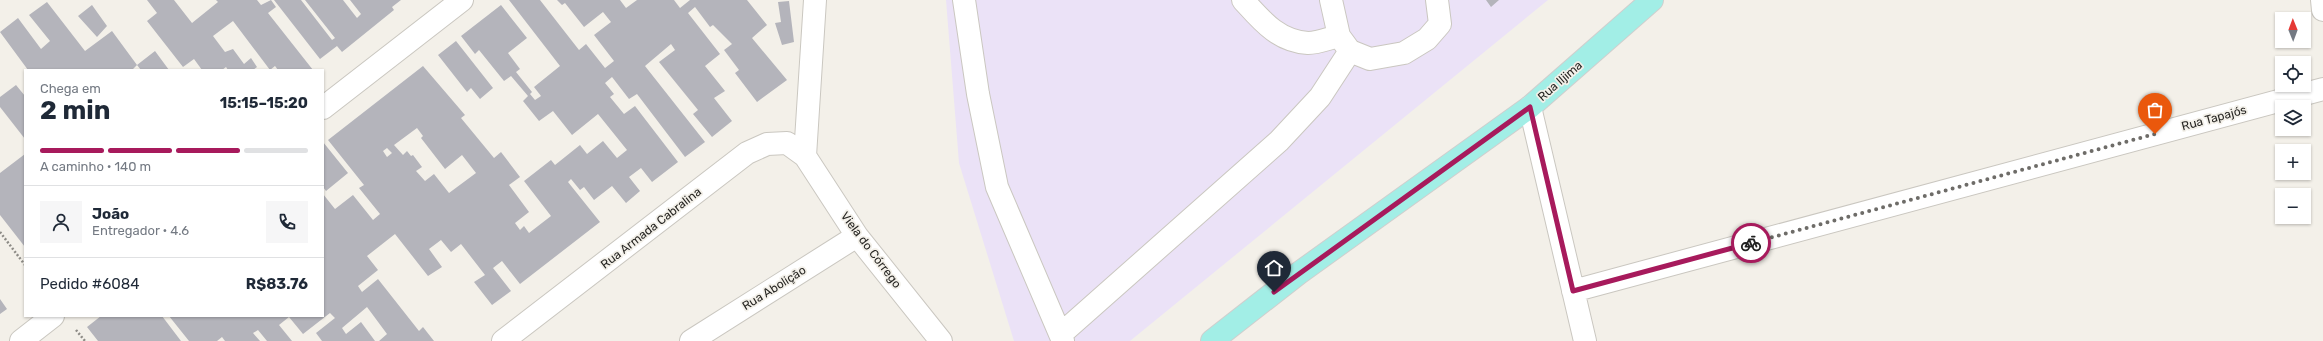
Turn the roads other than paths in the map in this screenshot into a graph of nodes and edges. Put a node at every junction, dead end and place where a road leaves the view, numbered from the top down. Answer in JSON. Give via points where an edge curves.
{"nodes":[{"id":1,"x":462,"y":0,"type":"edge"},
{"id":2,"x":816,"y":0,"type":"edge"},
{"id":3,"x":964,"y":0,"type":"edge"},
{"id":4,"x":1243,"y":0,"type":"edge"},
{"id":5,"x":1331,"y":0,"type":"edge"},
{"id":6,"x":1437,"y":0,"type":"edge"},
{"id":7,"x":1652,"y":0,"type":"edge"},
{"id":8,"x":2322,"y":0,"type":"edge"},
{"id":9,"x":2323,"y":10,"type":"edge"},
{"id":10,"x":1344,"y":44,"type":"junction"},
{"id":11,"x":2323,"y":89,"type":"edge"},
{"id":12,"x":324,"y":107,"type":"edge"},
{"id":13,"x":1530,"y":107,"type":"junction"},
{"id":14,"x":805,"y":156,"type":"junction"},
{"id":15,"x":857,"y":236,"type":"junction"},
{"id":16,"x":1573,"y":291,"type":"junction"},
{"id":17,"x":52,"y":317,"type":"edge"},
{"id":18,"x":1062,"y":337,"type":"edge"},
{"id":19,"x":21,"y":341,"type":"edge"},
{"id":20,"x":503,"y":341,"type":"edge"},
{"id":21,"x":691,"y":341,"type":"edge"},
{"id":22,"x":941,"y":341,"type":"edge"},
{"id":23,"x":1212,"y":341,"type":"edge"},
{"id":24,"x":1585,"y":341,"type":"edge"}],
"edges":[{"from":1,"to":12,"type":"street"},
{"from":2,"to":14,"type":"street"},
{"from":3,"to":18,"type":"street","via":[[978,94],[997,187]]},
{"from":4,"to":10,"type":"street","via":[[1268,27],[1286,38],[1310,43]]},
{"from":5,"to":10,"type":"street"},
{"from":6,"to":10,"type":"street","via":[[1440,24],[1427,39],[1404,53],[1370,59]]},
{"from":7,"to":13,"type":"main road","name":"Rua Iljima"},
{"from":8,"to":9,"type":"street"},
{"from":10,"to":18,"type":"street","via":[[1320,97],[1279,141]]},
{"from":11,"to":16,"type":"street","name":"Rua Tapajós"},
{"from":13,"to":16,"type":"street"},
{"from":13,"to":23,"type":"main road","name":"Rua Iljima","via":[[1299,273]]},
{"from":14,"to":15,"type":"street","name":"Viela do Córrego"},
{"from":14,"to":20,"type":"street","name":"Rua Armada Cabralina","via":[[787,143],[767,144],[747,154]]},
{"from":15,"to":21,"type":"street","name":"Rua Abolição"},
{"from":15,"to":22,"type":"street","name":"Viela do Córrego"},
{"from":16,"to":24,"type":"street"},
{"from":17,"to":19,"type":"street"}]}
